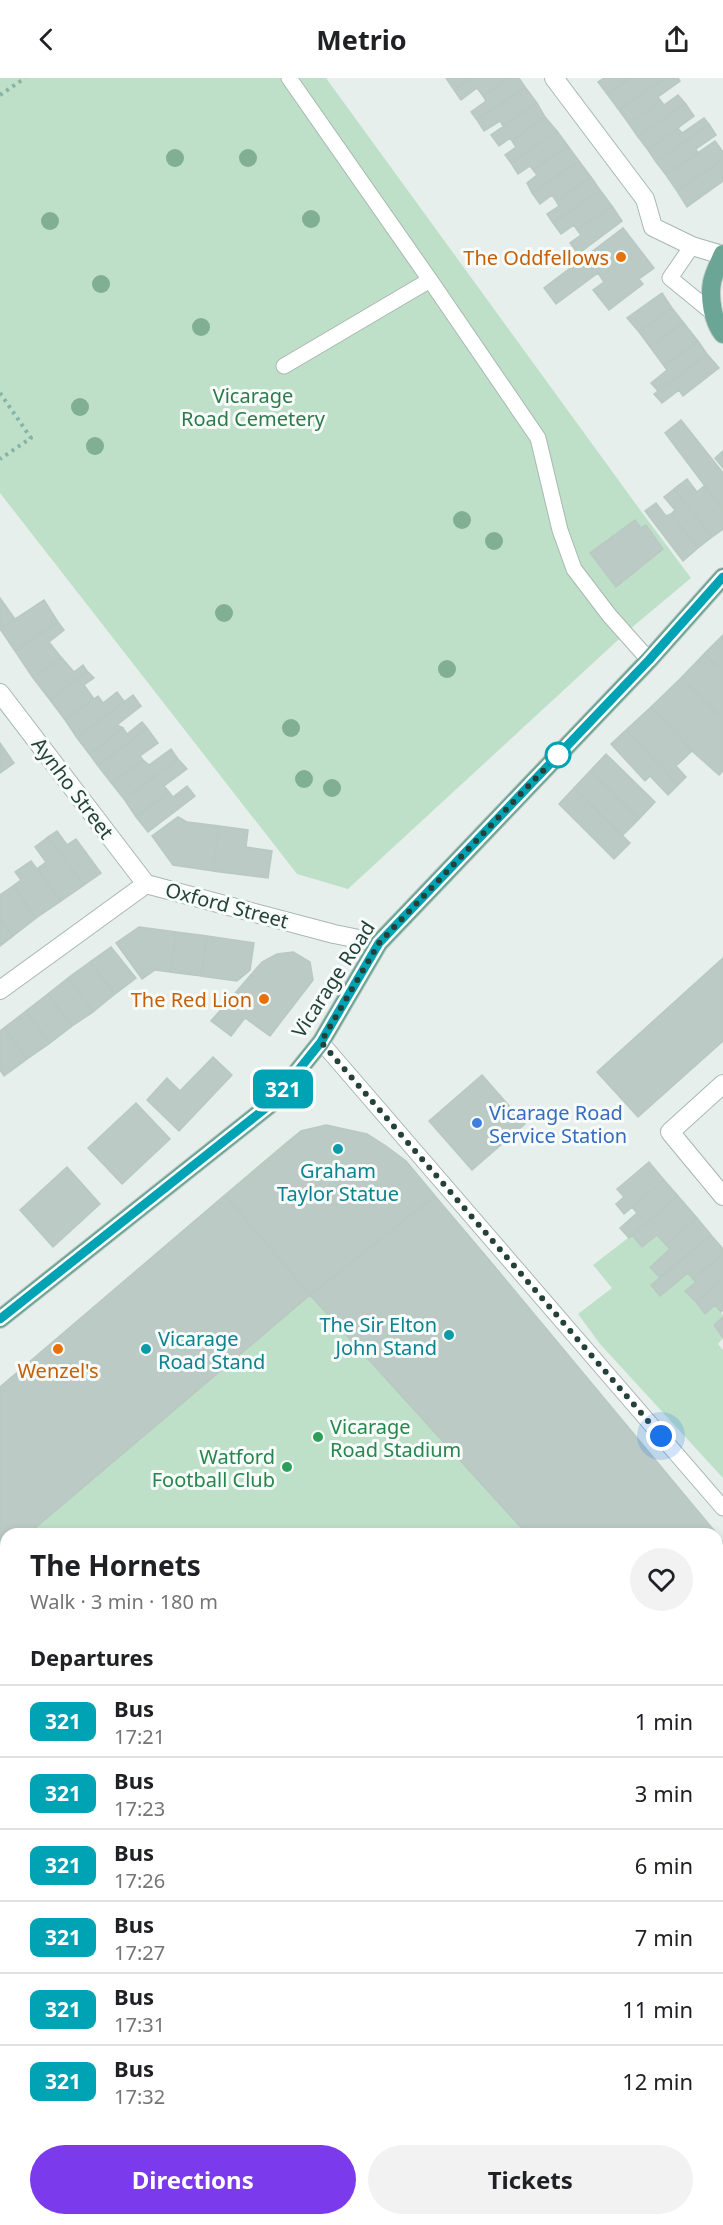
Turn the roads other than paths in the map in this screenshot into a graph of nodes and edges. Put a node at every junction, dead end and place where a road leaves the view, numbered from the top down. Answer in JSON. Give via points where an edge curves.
{"nodes":[{"id":1,"x":289,"y":78,"type":"edge"},
{"id":2,"x":554,"y":78,"type":"edge"},
{"id":3,"x":692,"y":246,"type":"junction"},
{"id":4,"x":723,"y":255,"type":"edge"},
{"id":5,"x":430,"y":280,"type":"junction"},
{"id":6,"x":714,"y":314,"type":"junction"},
{"id":7,"x":723,"y":334,"type":"edge"},
{"id":8,"x":284,"y":366,"type":"dead end"},
{"id":9,"x":723,"y":577,"type":"edge"},
{"id":10,"x":649,"y":660,"type":"junction"},
{"id":11,"x":0,"y":693,"type":"edge"},
{"id":12,"x":146,"y":884,"type":"junction"},
{"id":13,"x":379,"y":943,"type":"junction"},
{"id":14,"x":0,"y":990,"type":"edge"},
{"id":15,"x":321,"y":1042,"type":"junction"},
{"id":16,"x":723,"y":1084,"type":"edge"},
{"id":17,"x":723,"y":1196,"type":"edge"},
{"id":18,"x":0,"y":1319,"type":"edge"},
{"id":19,"x":723,"y":1508,"type":"edge"}],
"edges":[{"from":1,"to":5,"type":"lane"},
{"from":2,"to":3,"type":"street","via":[[645,199],[653,227]]},
{"from":3,"to":4,"type":"street"},
{"from":3,"to":6,"type":"lane","via":[[670,278]]},
{"from":4,"to":6,"type":"main road","via":[[712,283]]},
{"from":5,"to":8,"type":"lane"},
{"from":5,"to":10,"type":"lane","via":[[538,438],[560,530],[574,569]]},
{"from":6,"to":7,"type":"main road"},
{"from":9,"to":10,"type":"main road","name":"Vicarage Road"},
{"from":10,"to":13,"type":"main road","name":"Vicarage Road"},
{"from":11,"to":12,"type":"street","name":"Aynho Street"},
{"from":12,"to":13,"type":"street","name":"Oxford Street"},
{"from":12,"to":14,"type":"street","name":"Oxford Street"},
{"from":13,"to":15,"type":"main road","name":"Vicarage Road"},
{"from":15,"to":18,"type":"main road","name":"Vicarage Road","via":[[272,1103]]},
{"from":15,"to":19,"type":"lane"},
{"from":16,"to":17,"type":"street","via":[[670,1132]]}]}
